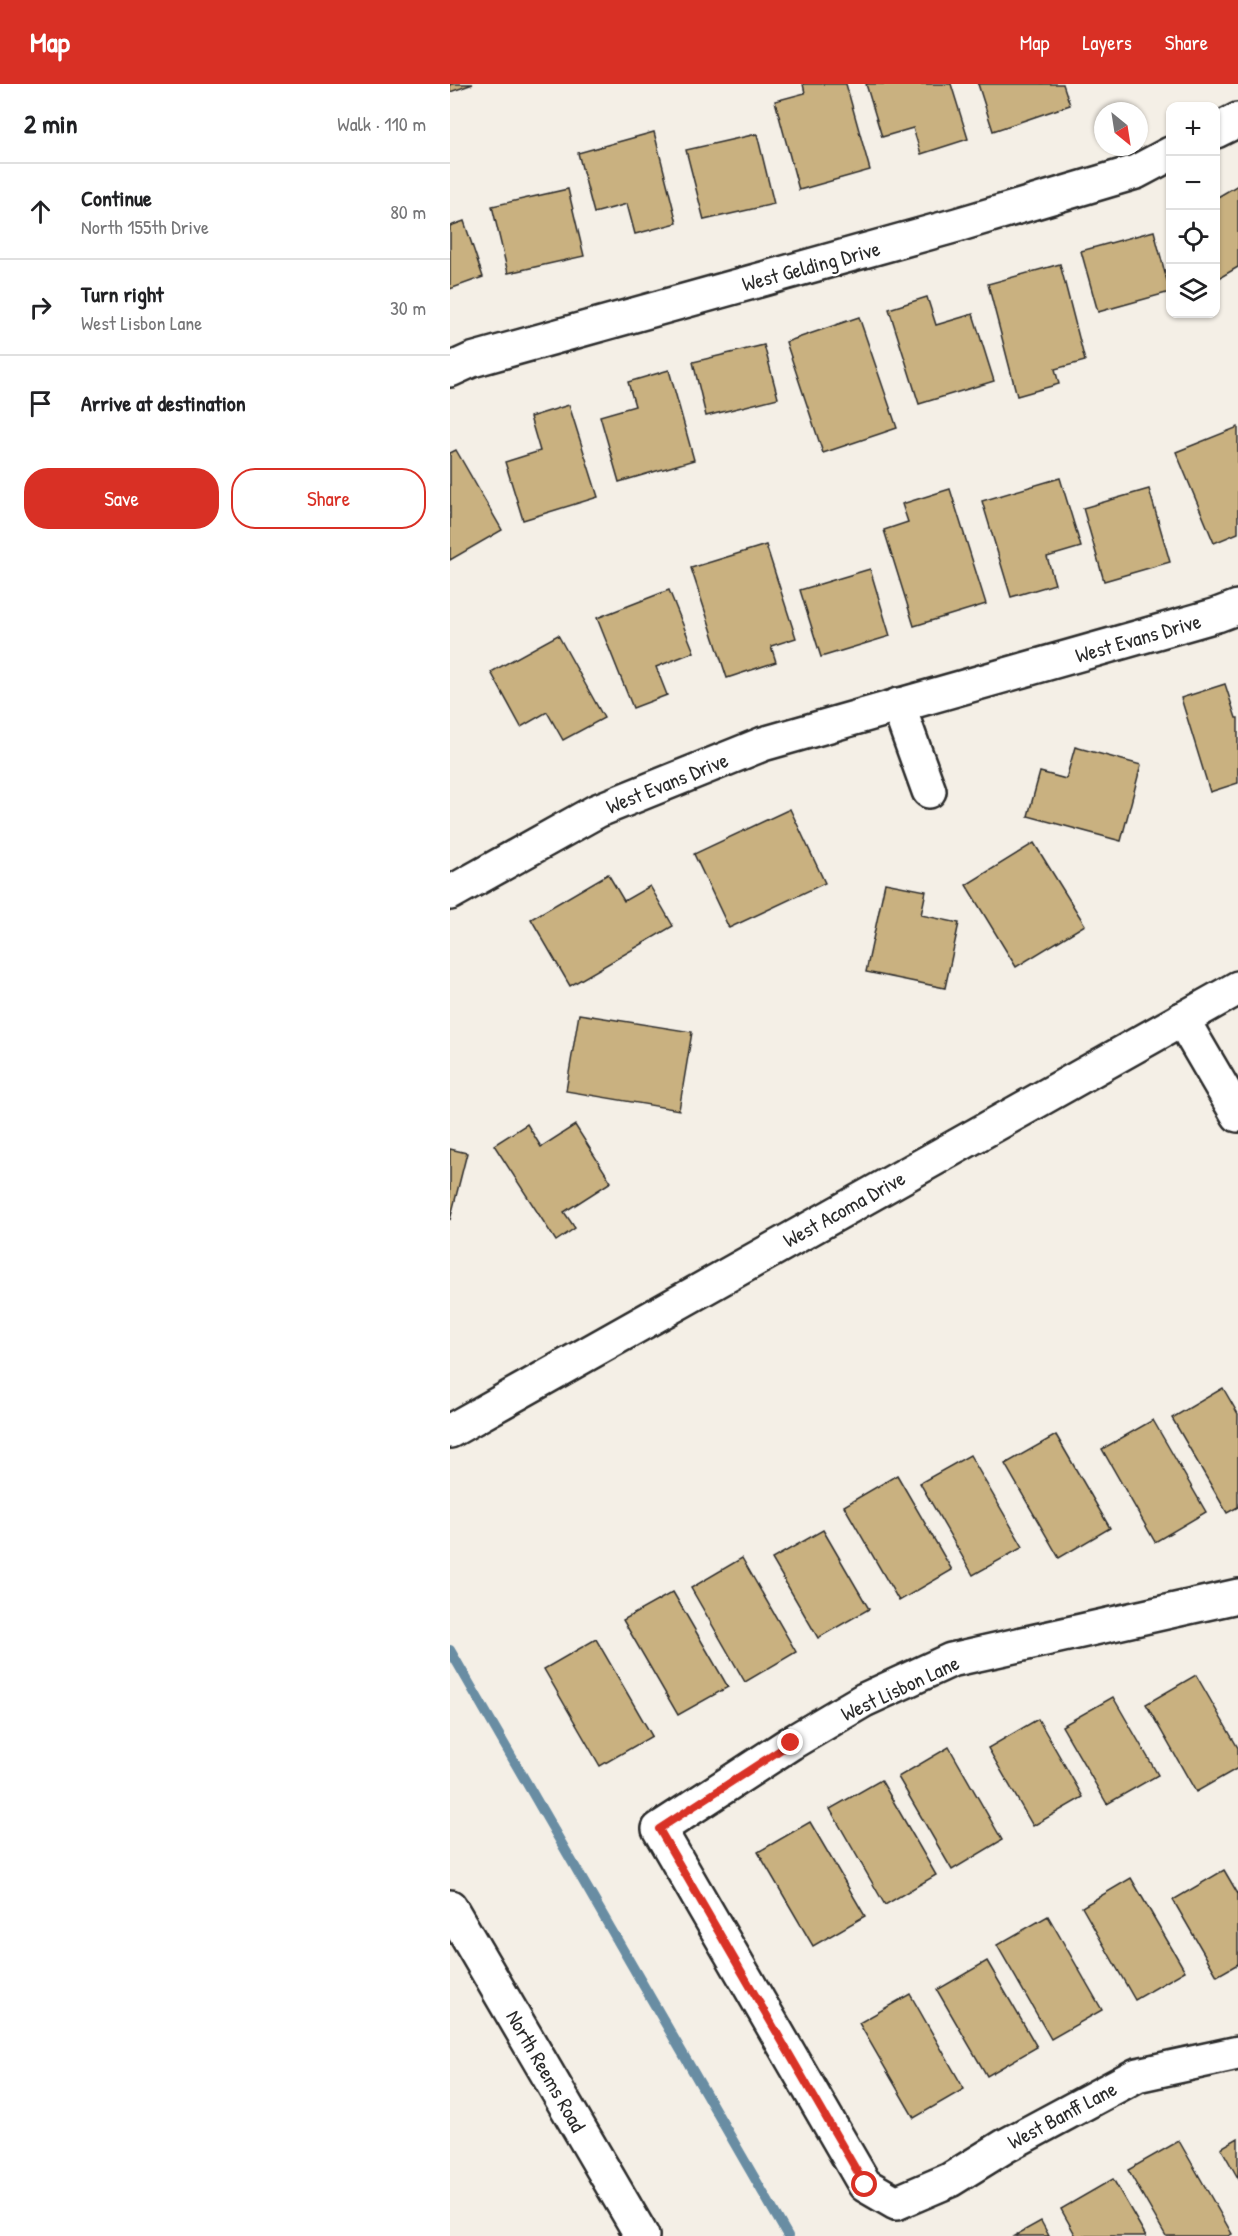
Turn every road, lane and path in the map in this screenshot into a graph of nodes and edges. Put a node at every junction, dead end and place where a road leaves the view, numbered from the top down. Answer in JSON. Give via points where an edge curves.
{"nodes":[{"id":1,"x":1238,"y":120,"type":"edge"},
{"id":2,"x":1220,"y":129,"type":"edge"},
{"id":3,"x":1166,"y":156,"type":"edge"},
{"id":4,"x":450,"y":370,"type":"edge"},
{"id":5,"x":1238,"y":607,"type":"edge"},
{"id":6,"x":898,"y":705,"type":"junction"},
{"id":7,"x":928,"y":791,"type":"dead end"},
{"id":8,"x":450,"y":893,"type":"edge"},
{"id":9,"x":1238,"y":988,"type":"edge"},
{"id":10,"x":1182,"y":1019,"type":"junction"},
{"id":11,"x":1238,"y":1115,"type":"edge"},
{"id":12,"x":450,"y":1431,"type":"edge"},
{"id":13,"x":1238,"y":1596,"type":"edge"},
{"id":14,"x":450,"y":1907,"type":"edge"},
{"id":15,"x":1238,"y":2053,"type":"edge"},
{"id":16,"x":896,"y":2203,"type":"joint"},
{"id":17,"x":642,"y":2236,"type":"edge"}],
"edges":[{"from":1,"to":2,"type":"street"},
{"from":3,"to":4,"type":"street","name":"West Gelding Drive","via":[[1125,175],[472,360]]},
{"from":5,"to":6,"type":"street","name":"West Evans Drive"},
{"from":6,"to":7,"type":"street"},
{"from":6,"to":8,"type":"street","name":"West Evans Drive","via":[[763,744],[597,811]]},
{"from":9,"to":10,"type":"street","name":"West Acoma Drive"},
{"from":10,"to":11,"type":"street"},
{"from":10,"to":12,"type":"street","name":"West Acoma Drive"},
{"from":13,"to":16,"type":"street","name":"West Lisbon Lane","via":[[951,1660],[864,1700],[659,1829],[865,2185]]},
{"from":14,"to":17,"type":"street","name":"North Reems Road"},
{"from":15,"to":16,"type":"street","name":"West Banff Lane","via":[[1137,2075],[1005,2145],[950,2180]]}]}
